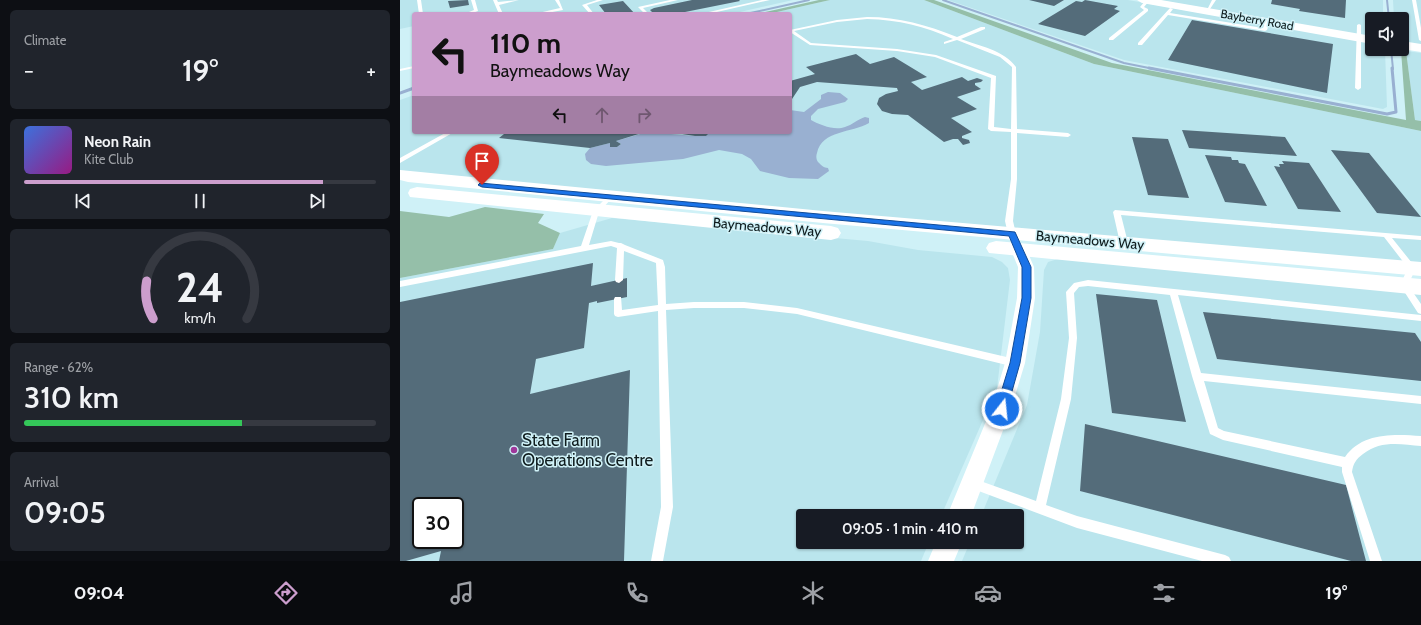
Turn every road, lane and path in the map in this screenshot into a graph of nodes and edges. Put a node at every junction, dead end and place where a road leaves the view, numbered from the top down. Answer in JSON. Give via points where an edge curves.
{"nodes":[{"id":1,"x":420,"y":0,"type":"edge"},
{"id":2,"x":473,"y":0,"type":"edge"},
{"id":3,"x":517,"y":0,"type":"edge"},
{"id":4,"x":557,"y":0,"type":"edge"},
{"id":5,"x":601,"y":0,"type":"edge"},
{"id":6,"x":676,"y":0,"type":"edge"},
{"id":7,"x":768,"y":0,"type":"edge"},
{"id":8,"x":1145,"y":0,"type":"edge"},
{"id":9,"x":1214,"y":0,"type":"edge"},
{"id":10,"x":1414,"y":0,"type":"edge"},
{"id":11,"x":496,"y":2,"type":"edge"},
{"id":12,"x":1171,"y":10,"type":"junction"},
{"id":13,"x":1207,"y":11,"type":"junction"},
{"id":14,"x":421,"y":12,"type":"edge"},
{"id":15,"x":473,"y":12,"type":"edge"},
{"id":16,"x":500,"y":12,"type":"edge"},
{"id":17,"x":546,"y":12,"type":"edge"},
{"id":18,"x":590,"y":12,"type":"edge"},
{"id":19,"x":645,"y":12,"type":"edge"},
{"id":20,"x":711,"y":12,"type":"edge"},
{"id":21,"x":1268,"y":22,"type":"junction"},
{"id":22,"x":1359,"y":25,"type":"dead end"},
{"id":23,"x":982,"y":28,"type":"dead end"},
{"id":24,"x":792,"y":31,"type":"edge"},
{"id":25,"x":792,"y":32,"type":"edge"},
{"id":26,"x":1359,"y":38,"type":"junction"},
{"id":27,"x":956,"y":39,"type":"junction"},
{"id":28,"x":1111,"y":39,"type":"dead end"},
{"id":29,"x":1365,"y":39,"type":"edge"},
{"id":30,"x":1421,"y":40,"type":"edge"},
{"id":31,"x":946,"y":43,"type":"dead end"},
{"id":32,"x":1140,"y":44,"type":"dead end"},
{"id":33,"x":829,"y":45,"type":"junction"},
{"id":34,"x":1409,"y":46,"type":"edge"},
{"id":35,"x":1421,"y":48,"type":"edge"},
{"id":36,"x":825,"y":52,"type":"dead end"},
{"id":37,"x":400,"y":65,"type":"edge"},
{"id":38,"x":412,"y":67,"type":"edge"},
{"id":39,"x":400,"y":70,"type":"edge"},
{"id":40,"x":400,"y":77,"type":"edge"},
{"id":41,"x":1358,"y":88,"type":"dead end"},
{"id":42,"x":1015,"y":131,"type":"junction"},
{"id":43,"x":449,"y":134,"type":"edge"},
{"id":44,"x":1068,"y":135,"type":"dead end"},
{"id":45,"x":401,"y":176,"type":"edge"},
{"id":46,"x":610,"y":197,"type":"junction"},
{"id":47,"x":596,"y":211,"type":"junction"},
{"id":48,"x":1386,"y":235,"type":"junction"},
{"id":49,"x":1421,"y":238,"type":"edge"},
{"id":50,"x":1016,"y":242,"type":"junction"},
{"id":51,"x":1124,"y":243,"type":"junction"},
{"id":52,"x":620,"y":245,"type":"junction"},
{"id":53,"x":584,"y":248,"type":"junction"},
{"id":54,"x":1414,"y":277,"type":"edge"},
{"id":55,"x":618,"y":280,"type":"dead end"},
{"id":56,"x":400,"y":284,"type":"edge"},
{"id":57,"x":1173,"y":292,"type":"junction"},
{"id":58,"x":618,"y":299,"type":"dead end"},
{"id":59,"x":662,"y":307,"type":"junction"},
{"id":60,"x":1421,"y":311,"type":"edge"},
{"id":61,"x":1421,"y":318,"type":"edge"},
{"id":62,"x":1015,"y":363,"type":"junction"},
{"id":63,"x":1197,"y":376,"type":"junction"},
{"id":64,"x":1421,"y":400,"type":"edge"},
{"id":65,"x":1421,"y":441,"type":"edge"},
{"id":66,"x":1348,"y":463,"type":"junction"},
{"id":67,"x":971,"y":482,"type":"junction"},
{"id":68,"x":1040,"y":508,"type":"junction"},
{"id":69,"x":961,"y":509,"type":"edge"},
{"id":70,"x":946,"y":549,"type":"edge"},
{"id":71,"x":656,"y":561,"type":"edge"},
{"id":72,"x":941,"y":561,"type":"edge"},
{"id":73,"x":1225,"y":561,"type":"edge"},
{"id":74,"x":1376,"y":561,"type":"edge"}],
"edges":[{"from":1,"to":14,"type":"lane"},
{"from":2,"to":15,"type":"lane","via":[[476,11]]},
{"from":3,"to":11,"type":"lane"},
{"from":4,"to":17,"type":"lane","via":[[562,9]]},
{"from":5,"to":18,"type":"lane","via":[[584,5]]},
{"from":6,"to":19,"type":"lane","via":[[640,7]]},
{"from":7,"to":20,"type":"lane"},
{"from":8,"to":12,"type":"street","name":"Bayberry Road"},
{"from":8,"to":28,"type":"lane","via":[[1142,7],[1147,10]]},
{"from":9,"to":13,"type":"lane"},
{"from":10,"to":30,"type":"lane"},
{"from":11,"to":16,"type":"lane"},
{"from":12,"to":13,"type":"street","name":"Bayberry Road"},
{"from":12,"to":21,"type":"lane","via":[[1265,30]]},
{"from":12,"to":32,"type":"lane"},
{"from":13,"to":21,"type":"street","name":"Bayberry Road"},
{"from":21,"to":26,"type":"street","name":"Bayberry Road"},
{"from":22,"to":26,"type":"lane"},
{"from":23,"to":27,"type":"lane"},
{"from":24,"to":27,"type":"lane","via":[[844,20],[881,18],[915,24]]},
{"from":25,"to":33,"type":"lane","via":[[810,44]]},
{"from":26,"to":29,"type":"street","name":"Bayberry Road"},
{"from":26,"to":41,"type":"lane"},
{"from":27,"to":31,"type":"lane"},
{"from":27,"to":42,"type":"lane","via":[[1012,63],[1015,74]]},
{"from":33,"to":36,"type":"lane"},
{"from":33,"to":42,"type":"lane","via":[[898,50],[936,56],[994,77],[991,129]]},
{"from":34,"to":35,"type":"street"},
{"from":37,"to":39,"type":"lane"},
{"from":38,"to":39,"type":"lane"},
{"from":39,"to":40,"type":"lane"},
{"from":42,"to":44,"type":"lane"},
{"from":42,"to":50,"type":"lane","via":[[1009,221]]},
{"from":43,"to":45,"type":"lane"},
{"from":45,"to":46,"type":"street","name":"Baymeadows Way"},
{"from":45,"to":47,"type":"street","name":"Baymeadows Way","via":[[464,199]]},
{"from":46,"to":47,"type":"lane"},
{"from":46,"to":50,"type":"street","name":"Baymeadows Way"},
{"from":47,"to":50,"type":"street","name":"Baymeadows Way"},
{"from":47,"to":53,"type":"lane"},
{"from":48,"to":49,"type":"lane"},
{"from":48,"to":51,"type":"lane","via":[[1117,212]]},
{"from":48,"to":54,"type":"lane"},
{"from":50,"to":51,"type":"street","name":"Baymeadows Way"},
{"from":50,"to":54,"type":"street","name":"Baymeadows Way"},
{"from":50,"to":62,"type":"street","via":[[1026,267],[1026,298]]},
{"from":51,"to":54,"type":"street","name":"Baymeadows Way"},
{"from":52,"to":53,"type":"lane","via":[[611,243]]},
{"from":52,"to":55,"type":"lane"},
{"from":52,"to":59,"type":"lane","via":[[660,262]]},
{"from":53,"to":56,"type":"lane"},
{"from":54,"to":60,"type":"lane"},
{"from":57,"to":61,"type":"lane"},
{"from":57,"to":63,"type":"lane"},
{"from":57,"to":68,"type":"lane","via":[[1088,283],[1077,284],[1070,292],[1074,338],[1066,399]]},
{"from":58,"to":59,"type":"lane","via":[[618,314]]},
{"from":59,"to":62,"type":"lane","via":[[744,305],[797,311]]},
{"from":59,"to":71,"type":"lane","via":[[667,507]]},
{"from":62,"to":67,"type":"street","via":[[1002,409]]},
{"from":63,"to":64,"type":"lane"},
{"from":63,"to":66,"type":"lane","via":[[1211,426],[1219,434]]},
{"from":65,"to":66,"type":"lane","via":[[1376,441],[1365,446],[1350,458]]},
{"from":66,"to":74,"type":"lane","via":[[1347,472]]},
{"from":67,"to":68,"type":"lane"},
{"from":67,"to":69,"type":"street"},
{"from":68,"to":73,"type":"lane","via":[[1077,522]]},
{"from":70,"to":72,"type":"street"}]}
